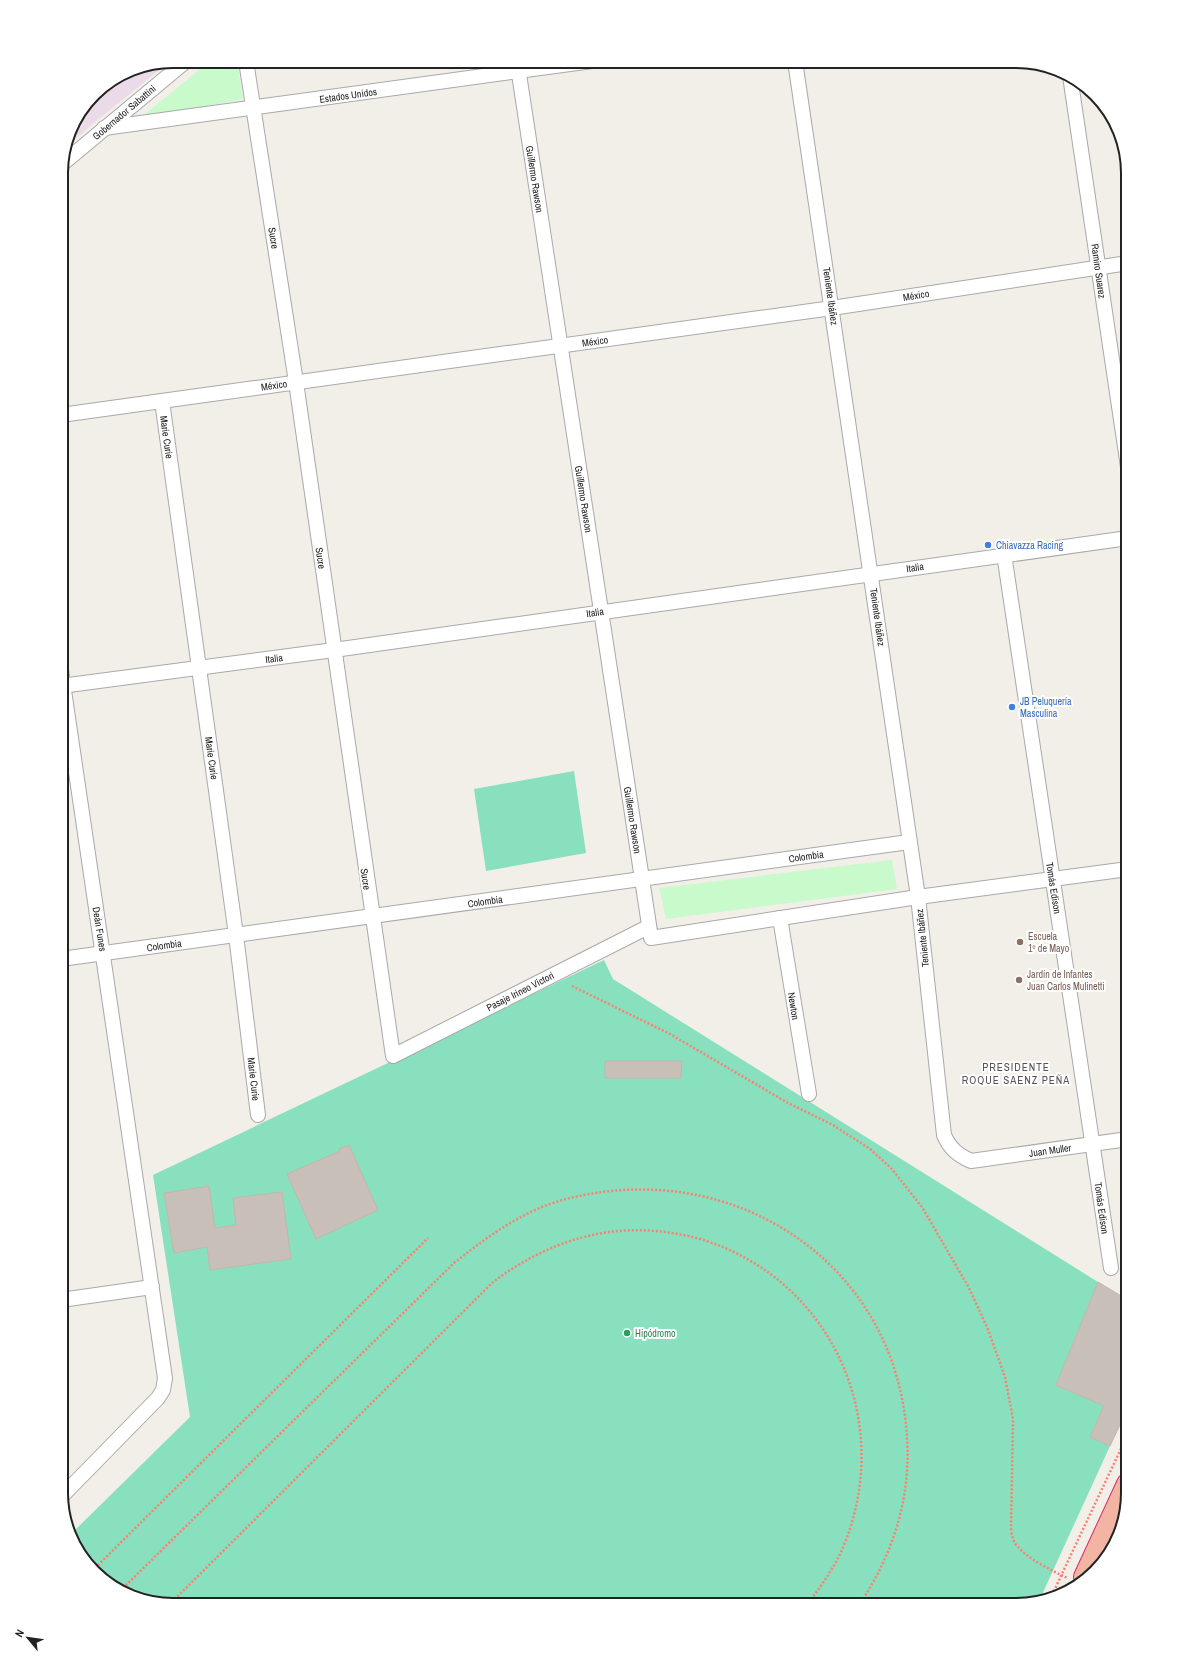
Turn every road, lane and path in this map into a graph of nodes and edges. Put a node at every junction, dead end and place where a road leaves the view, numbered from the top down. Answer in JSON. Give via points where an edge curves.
{"nodes":[{"id":1,"x":177,"y":68,"type":"edge"},
{"id":2,"x":247,"y":68,"type":"edge"},
{"id":3,"x":506,"y":68,"type":"edge"},
{"id":4,"x":518,"y":68,"type":"edge"},
{"id":5,"x":796,"y":68,"type":"edge"},
{"id":6,"x":1071,"y":84,"type":"edge"},
{"id":7,"x":254,"y":109,"type":"junction"},
{"id":8,"x":104,"y":128,"type":"junction"},
{"id":9,"x":69,"y":158,"type":"edge"},
{"id":10,"x":1121,"y":264,"type":"edge"},
{"id":11,"x":1099,"y":267,"type":"junction"},
{"id":12,"x":832,"y":308,"type":"junction"},
{"id":13,"x":560,"y":346,"type":"junction"},
{"id":14,"x":296,"y":382,"type":"junction"},
{"id":15,"x":162,"y":401,"type":"junction"},
{"id":16,"x":68,"y":414,"type":"edge"},
{"id":17,"x":1121,"y":419,"type":"edge"},
{"id":18,"x":1121,"y":539,"type":"edge"},
{"id":19,"x":1004,"y":554,"type":"junction"},
{"id":20,"x":872,"y":573,"type":"junction"},
{"id":21,"x":601,"y":611,"type":"junction"},
{"id":22,"x":334,"y":650,"type":"junction"},
{"id":23,"x":200,"y":667,"type":"junction"},
{"id":24,"x":68,"y":685,"type":"edge"},
{"id":25,"x":68,"y":724,"type":"edge"},
{"id":26,"x":910,"y":842,"type":"junction"},
{"id":27,"x":1121,"y":870,"type":"edge"},
{"id":28,"x":642,"y":879,"type":"junction"},
{"id":29,"x":1052,"y":880,"type":"junction"},
{"id":30,"x":918,"y":897,"type":"junction"},
{"id":31,"x":372,"y":917,"type":"junction"},
{"id":32,"x":780,"y":918,"type":"junction"},
{"id":33,"x":650,"y":932,"type":"junction"},
{"id":34,"x":236,"y":935,"type":"junction"},
{"id":35,"x":104,"y":953,"type":"junction"},
{"id":36,"x":68,"y":958,"type":"edge"},
{"id":37,"x":572,"y":986,"type":"dead end"},
{"id":38,"x":393,"y":1056,"type":"joint"},
{"id":39,"x":809,"y":1094,"type":"dead end"},
{"id":40,"x":258,"y":1115,"type":"dead end"},
{"id":41,"x":1121,"y":1140,"type":"edge"},
{"id":42,"x":1092,"y":1144,"type":"junction"},
{"id":43,"x":971,"y":1161,"type":"joint"},
{"id":44,"x":428,"y":1238,"type":"dead end"},
{"id":45,"x":1111,"y":1268,"type":"dead end"},
{"id":46,"x":152,"y":1287,"type":"junction"},
{"id":47,"x":68,"y":1299,"type":"edge"},
{"id":48,"x":1121,"y":1451,"type":"edge"},
{"id":49,"x":68,"y":1490,"type":"edge"},
{"id":50,"x":1118,"y":1514,"type":"edge"},
{"id":51,"x":98,"y":1565,"type":"edge"},
{"id":52,"x":1082,"y":1574,"type":"edge"},
{"id":53,"x":1062,"y":1575,"type":"junction"},
{"id":54,"x":1076,"y":1578,"type":"edge"},
{"id":55,"x":125,"y":1586,"type":"edge"},
{"id":56,"x":1054,"y":1591,"type":"edge"},
{"id":57,"x":176,"y":1598,"type":"edge"},
{"id":58,"x":812,"y":1598,"type":"edge"},
{"id":59,"x":863,"y":1598,"type":"edge"}],
"edges":[{"from":1,"to":8,"type":"street","name":"Gobernador Sabattini"},
{"from":2,"to":7,"type":"street","name":"Sucre"},
{"from":3,"to":7,"type":"street","name":"Estados Unidos"},
{"from":4,"to":13,"type":"street","name":"Guillermo Rawson"},
{"from":5,"to":12,"type":"street","name":"Teniente Ibáñez"},
{"from":6,"to":11,"type":"street","name":"Ramiro Suarez"},
{"from":7,"to":8,"type":"street","name":"Estados Unidos"},
{"from":7,"to":14,"type":"street","name":"Sucre"},
{"from":8,"to":9,"type":"street","name":"Gobernador Sabattini"},
{"from":10,"to":11,"type":"street","name":"México"},
{"from":11,"to":12,"type":"street","name":"México"},
{"from":11,"to":17,"type":"street","name":"Ramiro Suarez"},
{"from":12,"to":13,"type":"street","name":"México"},
{"from":12,"to":20,"type":"street","name":"Teniente Ibáñez"},
{"from":13,"to":14,"type":"street","name":"México"},
{"from":13,"to":21,"type":"street","name":"Guillermo Rawson"},
{"from":14,"to":15,"type":"street","name":"México"},
{"from":14,"to":22,"type":"street","name":"Sucre"},
{"from":15,"to":16,"type":"street","name":"México"},
{"from":15,"to":23,"type":"street","name":"Marie Curie"},
{"from":18,"to":19,"type":"street","name":"Italia"},
{"from":19,"to":20,"type":"street","name":"Italia"},
{"from":19,"to":29,"type":"street","name":"Tomás Edison"},
{"from":20,"to":21,"type":"street","name":"Italia"},
{"from":20,"to":26,"type":"street","name":"Teniente Ibáñez"},
{"from":21,"to":22,"type":"street","name":"Italia"},
{"from":21,"to":28,"type":"street","name":"Guillermo Rawson"},
{"from":22,"to":23,"type":"street","name":"Italia"},
{"from":22,"to":31,"type":"street","name":"Sucre"},
{"from":23,"to":24,"type":"street","name":"Italia"},
{"from":23,"to":34,"type":"street","name":"Marie Curie"},
{"from":25,"to":35,"type":"street","name":"Deán Funes"},
{"from":26,"to":28,"type":"street","name":"Colombia"},
{"from":26,"to":30,"type":"street","name":"Teniente Ibáñez"},
{"from":27,"to":29,"type":"street"},
{"from":28,"to":31,"type":"street","name":"Colombia"},
{"from":28,"to":33,"type":"street","name":"Guillermo Rawson"},
{"from":29,"to":30,"type":"street"},
{"from":29,"to":42,"type":"street","name":"Tomás Edison"},
{"from":30,"to":32,"type":"street"},
{"from":30,"to":43,"type":"street","name":"Teniente Ibáñez","via":[[944,1135],[948,1145],[957,1155]]},
{"from":31,"to":34,"type":"street","name":"Colombia"},
{"from":31,"to":38,"type":"street","name":"Sucre"},
{"from":32,"to":33,"type":"street"},
{"from":32,"to":39,"type":"street","name":"Newton"},
{"from":33,"to":38,"type":"street","name":"Pasaje Irineo Victori"},
{"from":34,"to":35,"type":"street","name":"Colombia"},
{"from":34,"to":40,"type":"street","name":"Marie Curie"},
{"from":35,"to":36,"type":"street","name":"Colombia"},
{"from":35,"to":46,"type":"street","name":"Deán Funes"},
{"from":37,"to":53,"type":"path","via":[[670,1034],[788,1103],[833,1125],[870,1149],[891,1168],[922,1207],[970,1288],[1005,1377],[1013,1419],[1011,1530],[1014,1541],[1018,1548]]},
{"from":41,"to":42,"type":"street","name":"Juan Muller"},
{"from":42,"to":43,"type":"street","name":"Juan Muller"},
{"from":42,"to":45,"type":"street","name":"Tomás Edison"},
{"from":44,"to":51,"type":"path"},
{"from":46,"to":47,"type":"street"},
{"from":46,"to":49,"type":"street","name":"Deán Funes","via":[[166,1378],[163,1390]]},
{"from":48,"to":53,"type":"path"},
{"from":50,"to":52,"type":"highway"},
{"from":53,"to":54,"type":"path"},
{"from":53,"to":56,"type":"path"},
{"from":55,"to":59,"type":"path","via":[[454,1263],[477,1245],[528,1213],[559,1201],[616,1191],[646,1189],[704,1195],[760,1215],[785,1229],[809,1246],[841,1276],[868,1312],[882,1337],[894,1364],[902,1393],[907,1429],[907,1480],[897,1530],[882,1568]]},
{"from":57,"to":58,"type":"path","via":[[493,1282],[519,1263],[560,1244],[604,1233],[636,1230],[662,1231],[712,1243],[758,1265],[779,1280],[815,1317],[830,1338],[842,1362],[851,1386],[861,1430],[860,1488],[844,1546],[828,1576]]}]}
